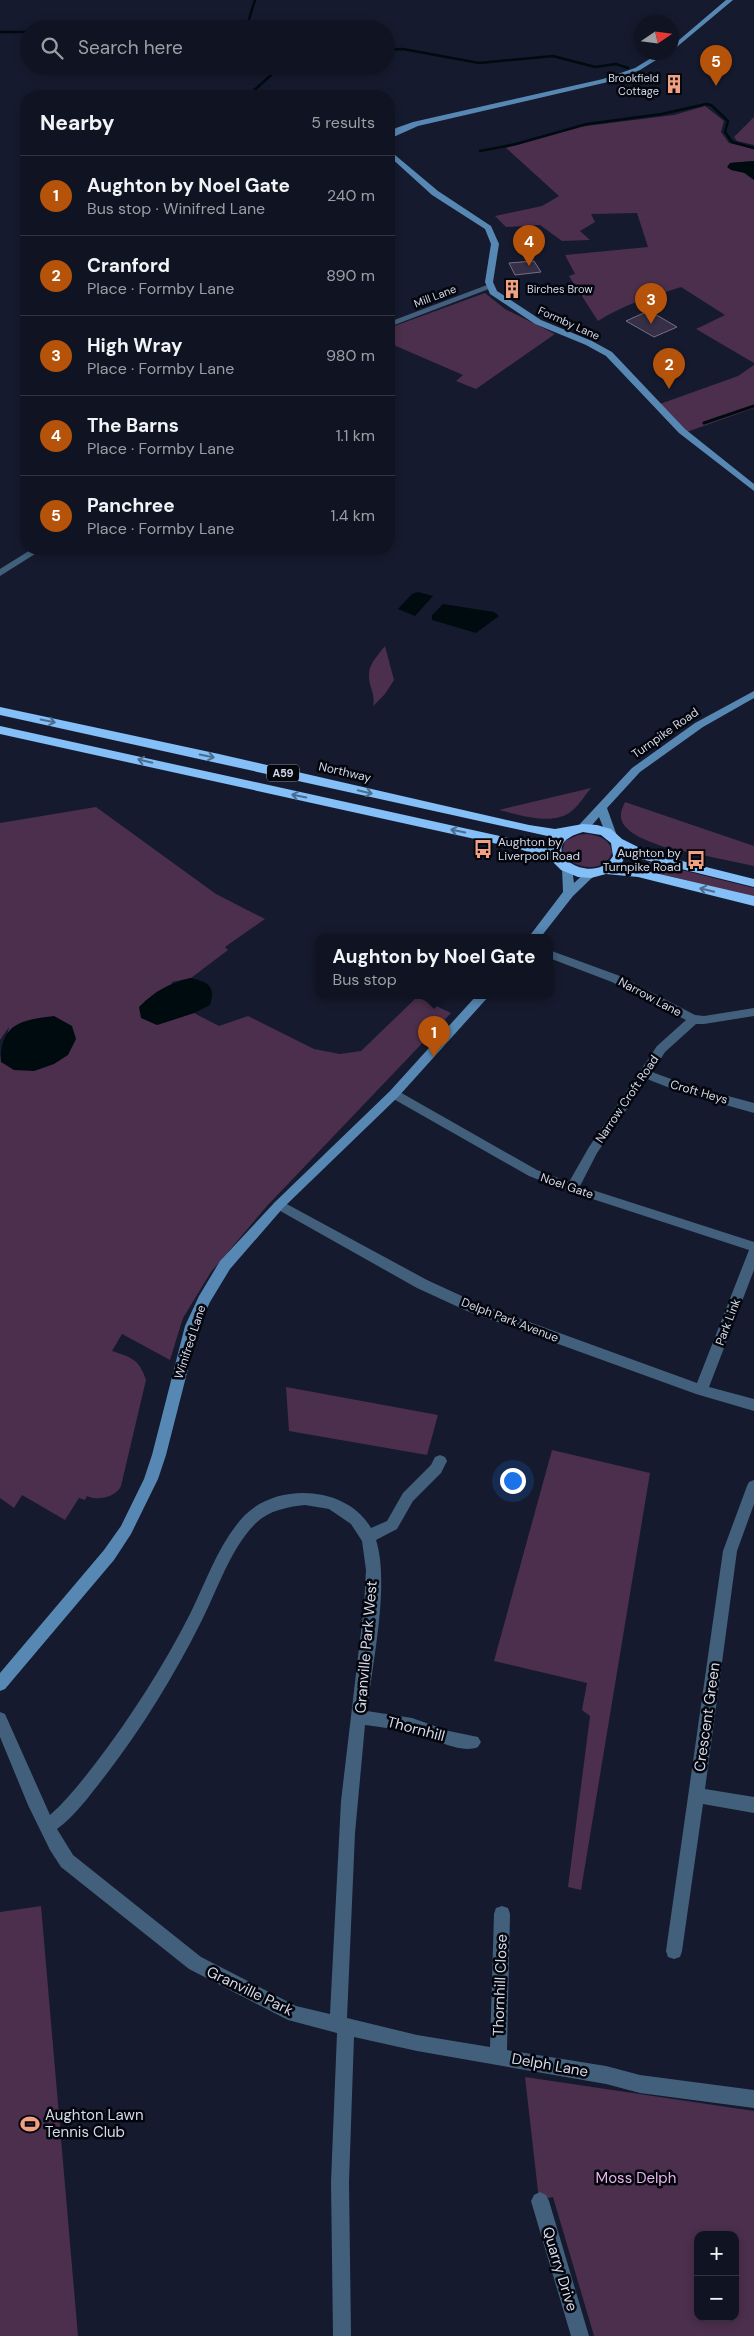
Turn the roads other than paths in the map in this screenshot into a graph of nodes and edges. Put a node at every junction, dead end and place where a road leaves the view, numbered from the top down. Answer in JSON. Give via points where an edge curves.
{"nodes":[{"id":1,"x":730,"y":0,"type":"edge"},
{"id":2,"x":679,"y":43,"type":"edge"},
{"id":3,"x":654,"y":60,"type":"edge"},
{"id":4,"x":395,"y":133,"type":"edge"},
{"id":5,"x":395,"y":158,"type":"edge"},
{"id":6,"x":490,"y":287,"type":"junction"},
{"id":7,"x":395,"y":323,"type":"edge"},
{"id":8,"x":754,"y":488,"type":"edge"},
{"id":9,"x":28,"y":555,"type":"edge"},
{"id":10,"x":0,"y":573,"type":"edge"},
{"id":11,"x":754,"y":694,"type":"edge"},
{"id":12,"x":0,"y":711,"type":"edge"},
{"id":13,"x":0,"y":730,"type":"edge"},
{"id":14,"x":602,"y":809,"type":"junction"},
{"id":15,"x":583,"y":828,"type":"junction"},
{"id":16,"x":566,"y":832,"type":"junction"},
{"id":17,"x":615,"y":839,"type":"junction"},
{"id":18,"x":555,"y":857,"type":"junction"},
{"id":19,"x":566,"y":868,"type":"junction"},
{"id":20,"x":607,"y":870,"type":"junction"},
{"id":21,"x":592,"y":873,"type":"junction"},
{"id":22,"x":754,"y":883,"type":"edge"},
{"id":23,"x":569,"y":893,"type":"junction"},
{"id":24,"x":754,"y":902,"type":"edge"},
{"id":25,"x":537,"y":934,"type":"edge"},
{"id":26,"x":553,"y":955,"type":"edge"},
{"id":27,"x":479,"y":999,"type":"edge"},
{"id":28,"x":754,"y":1012,"type":"edge"},
{"id":29,"x":693,"y":1019,"type":"junction"},
{"id":30,"x":645,"y":1074,"type":"junction"},
{"id":31,"x":394,"y":1094,"type":"junction"},
{"id":32,"x":754,"y":1108,"type":"edge"},
{"id":33,"x":572,"y":1188,"type":"junction"},
{"id":34,"x":279,"y":1205,"type":"junction"},
{"id":35,"x":754,"y":1247,"type":"edge"},
{"id":36,"x":754,"y":1254,"type":"edge"},
{"id":37,"x":701,"y":1390,"type":"junction"},
{"id":38,"x":754,"y":1405,"type":"edge"},
{"id":39,"x":440,"y":1461,"type":"dead end"},
{"id":40,"x":754,"y":1486,"type":"edge"},
{"id":41,"x":368,"y":1537,"type":"junction"},
{"id":42,"x":0,"y":1684,"type":"edge"},
{"id":43,"x":360,"y":1717,"type":"junction"},
{"id":44,"x":0,"y":1719,"type":"edge"},
{"id":45,"x":473,"y":1742,"type":"dead end"},
{"id":46,"x":696,"y":1795,"type":"junction"},
{"id":47,"x":754,"y":1805,"type":"edge"},
{"id":48,"x":47,"y":1826,"type":"junction"},
{"id":49,"x":502,"y":1914,"type":"dead end"},
{"id":50,"x":674,"y":1951,"type":"dead end"},
{"id":51,"x":342,"y":2026,"type":"junction"},
{"id":52,"x":498,"y":2056,"type":"junction"},
{"id":53,"x":754,"y":2099,"type":"edge"},
{"id":54,"x":540,"y":2202,"type":"dead end"},
{"id":55,"x":342,"y":2336,"type":"edge"},
{"id":56,"x":580,"y":2336,"type":"edge"}],
"edges":[{"from":1,"to":2,"type":"main road"},
{"from":3,"to":4,"type":"main road","via":[[616,78],[416,124]]},
{"from":5,"to":6,"type":"main road","via":[[428,188],[484,224],[491,232],[495,244]]},
{"from":6,"to":7,"type":"street","name":"Mill Lane"},
{"from":6,"to":8,"type":"main road","name":"Formby Lane","via":[[524,315],[609,354],[682,431]]},
{"from":9,"to":10,"type":"street"},
{"from":11,"to":14,"type":"main road","name":"Turnpike Road","via":[[699,725],[636,770]]},
{"from":12,"to":16,"type":"highway","name":"Northway","number":"A59","one_way":true,"via":[[529,829]]},
{"from":18,"to":13,"type":"highway","number":"A59","one_way":true,"via":[[523,845]]},
{"from":14,"to":15,"type":"main road","name":"Turnpike Road"},
{"from":14,"to":17,"type":"main road"},
{"from":15,"to":16,"type":"highway","number":"A59"},
{"from":15,"to":17,"type":"highway","number":"A59","via":[[594,828]]},
{"from":16,"to":18,"type":"highway","via":[[554,843]]},
{"from":17,"to":20,"type":"highway","via":[[621,850],[620,858]]},
{"from":17,"to":22,"type":"highway","number":"A59","via":[[646,856]]},
{"from":18,"to":19,"type":"highway","number":"A59"},
{"from":19,"to":21,"type":"highway"},
{"from":19,"to":23,"type":"main road"},
{"from":20,"to":21,"type":"highway"},
{"from":24,"to":20,"type":"highway","one_way":true,"via":[[638,873]]},
{"from":21,"to":23,"type":"main road"},
{"from":23,"to":25,"type":"main road"},
{"from":26,"to":29,"type":"street","name":"Narrow Lane","via":[[616,979]]},
{"from":27,"to":31,"type":"main road","name":"Winifred Lane"},
{"from":28,"to":29,"type":"street","name":"Narrow Lane"},
{"from":29,"to":30,"type":"street","name":"Narrow Croft Road","via":[[661,1050]]},
{"from":30,"to":32,"type":"street","name":"Croft Heys","via":[[684,1089]]},
{"from":30,"to":33,"type":"street","name":"Narrow Croft Road","via":[[593,1150]]},
{"from":31,"to":33,"type":"street","name":"Noel Gate","via":[[533,1173]]},
{"from":31,"to":34,"type":"main road","name":"Winifred Lane"},
{"from":33,"to":35,"type":"street","name":"Noel Gate"},
{"from":34,"to":37,"type":"street","name":"Delph Park Avenue","via":[[422,1284],[472,1307]]},
{"from":34,"to":42,"type":"main road","name":"Winifred Lane","via":[[225,1265],[204,1300],[185,1348],[151,1479],[126,1530],[109,1555]]},
{"from":36,"to":37,"type":"street","name":"Park Link"},
{"from":37,"to":38,"type":"street","name":"Delph Park Avenue"},
{"from":39,"to":41,"type":"street","via":[[408,1497],[392,1525]]},
{"from":40,"to":46,"type":"street","name":"Crescent Green","via":[[730,1552]]},
{"from":41,"to":43,"type":"street","name":"Granville Park West","via":[[373,1586]]},
{"from":41,"to":48,"type":"street","name":"Granville Park West","via":[[356,1518],[329,1503],[312,1499],[285,1501],[253,1517],[214,1576],[176,1655],[134,1722],[72,1806]]},
{"from":43,"to":45,"type":"street","name":"Thornhill","via":[[412,1725]]},
{"from":43,"to":51,"type":"street","name":"Granville Park West","via":[[352,1768]]},
{"from":44,"to":48,"type":"street","name":"Granville Park"},
{"from":46,"to":47,"type":"street"},
{"from":46,"to":50,"type":"street","name":"Crescent Green"},
{"from":48,"to":51,"type":"street","name":"Granville Park","via":[[67,1861],[195,1963],[294,2014]]},
{"from":49,"to":52,"type":"street","name":"Thornhill Close"},
{"from":51,"to":52,"type":"street","name":"Delph Lane","via":[[417,2043]]},
{"from":51,"to":55,"type":"street"},
{"from":52,"to":53,"type":"street","name":"Delph Lane","via":[[606,2074],[640,2084]]},
{"from":54,"to":56,"type":"street","name":"Quarry Drive"}]}
